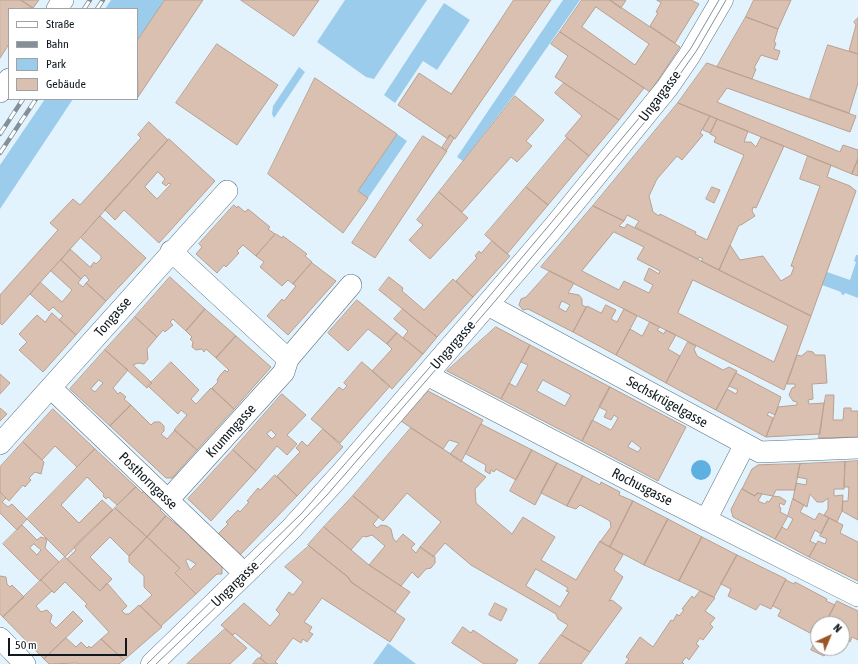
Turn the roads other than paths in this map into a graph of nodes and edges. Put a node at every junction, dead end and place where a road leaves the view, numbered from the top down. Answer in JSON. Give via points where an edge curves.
{"nodes":[{"id":1,"x":722,"y":0,"type":"edge"},
{"id":2,"x":8,"y":80,"type":"edge"},
{"id":3,"x":0,"y":92,"type":"edge"},
{"id":4,"x":227,"y":192,"type":"dead end"},
{"id":5,"x":171,"y":252,"type":"junction"},
{"id":6,"x":351,"y":285,"type":"dead end"},
{"id":7,"x":488,"y":305,"type":"junction"},
{"id":8,"x":288,"y":358,"type":"junction"},
{"id":9,"x":427,"y":375,"type":"junction"},
{"id":10,"x":51,"y":388,"type":"junction"},
{"id":11,"x":0,"y":444,"type":"edge"},
{"id":12,"x":745,"y":444,"type":"junction"},
{"id":13,"x":858,"y":448,"type":"edge"},
{"id":14,"x":168,"y":500,"type":"junction"},
{"id":15,"x":706,"y":520,"type":"junction"},
{"id":16,"x":245,"y":574,"type":"junction"},
{"id":17,"x":858,"y":596,"type":"edge"},
{"id":18,"x":0,"y":638,"type":"edge"},
{"id":19,"x":25,"y":664,"type":"edge"},
{"id":20,"x":152,"y":664,"type":"edge"}],
"edges":[{"from":1,"to":7,"type":"main road","name":"Ungargasse","via":[[689,56],[642,120]]},
{"from":2,"to":3,"type":"street"},
{"from":4,"to":5,"type":"street","name":"Tongasse"},
{"from":5,"to":8,"type":"street"},
{"from":5,"to":10,"type":"street","name":"Tongasse"},
{"from":6,"to":8,"type":"street","name":"Krummgasse"},
{"from":7,"to":9,"type":"main road","name":"Ungargasse"},
{"from":7,"to":12,"type":"street","name":"Sechskrügelgasse"},
{"from":8,"to":14,"type":"street","name":"Krummgasse","via":[[284,372]]},
{"from":9,"to":15,"type":"street","name":"Rochusgasse"},
{"from":9,"to":16,"type":"main road","name":"Ungargasse","via":[[341,474]]},
{"from":10,"to":11,"type":"street","name":"Tongasse"},
{"from":10,"to":14,"type":"street","name":"Posthorngasse"},
{"from":12,"to":13,"type":"street","name":"Sechskrügelgasse","via":[[760,452]]},
{"from":12,"to":15,"type":"street"},
{"from":14,"to":16,"type":"street","name":"Posthorngasse"},
{"from":15,"to":17,"type":"street","name":"Rochusgasse"},
{"from":16,"to":20,"type":"main road","name":"Ungargasse"},
{"from":18,"to":19,"type":"street"}]}
